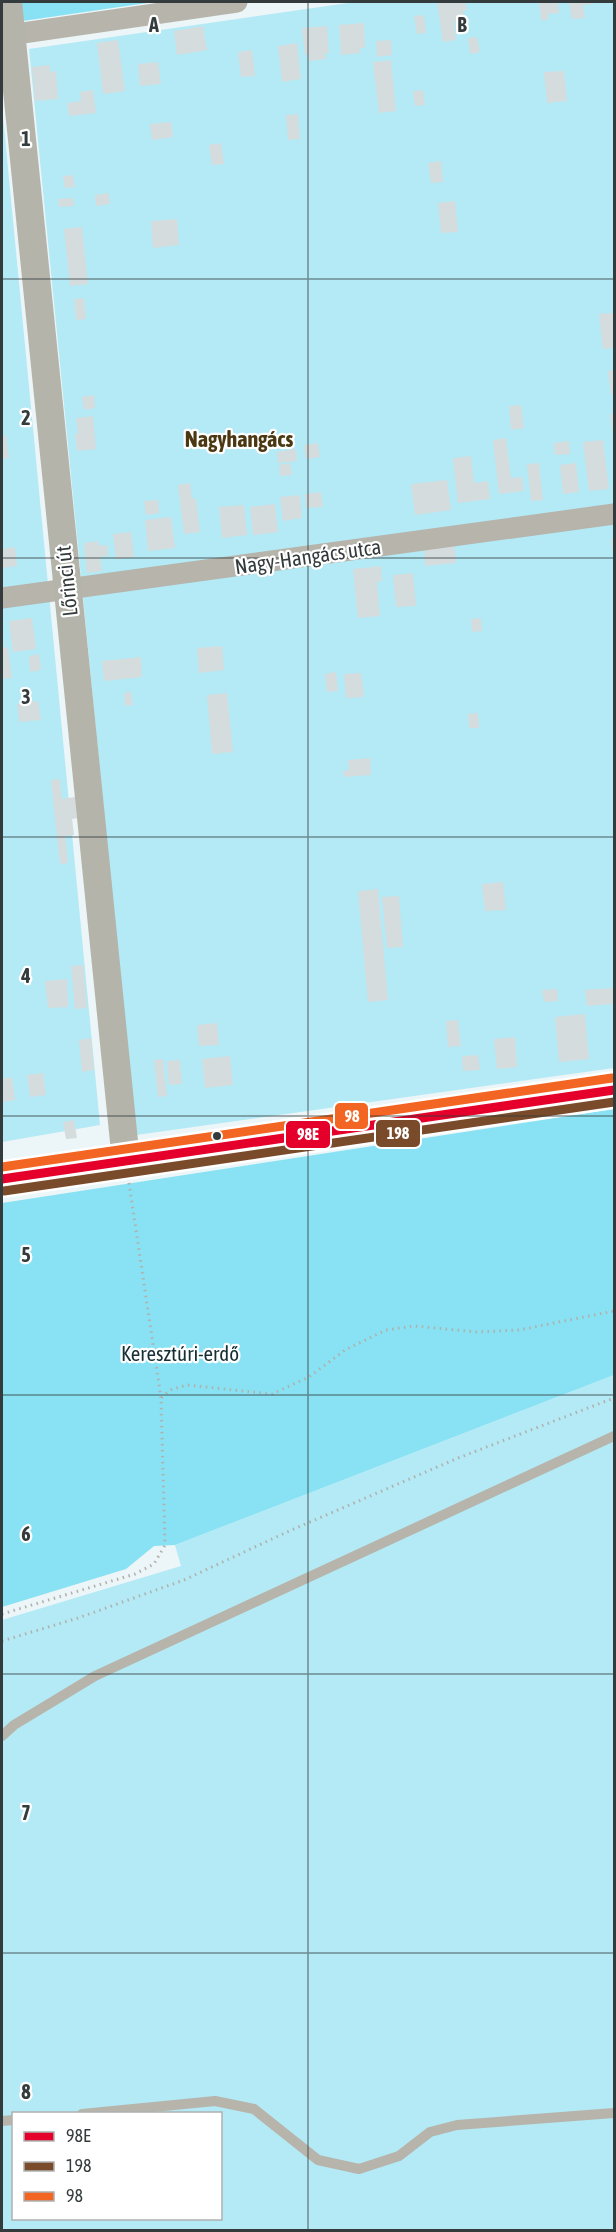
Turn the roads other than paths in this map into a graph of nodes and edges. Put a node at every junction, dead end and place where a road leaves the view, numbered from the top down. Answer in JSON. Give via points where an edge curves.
{"nodes":[{"id":1,"x":8,"y":2,"type":"edge"},
{"id":2,"x":237,"y":2,"type":"edge"},
{"id":3,"x":6,"y":35,"type":"edge"},
{"id":4,"x":615,"y":514,"type":"edge"},
{"id":5,"x":68,"y":590,"type":"junction"},
{"id":6,"x":2,"y":598,"type":"edge"},
{"id":7,"x":615,"y":1090,"type":"edge"},
{"id":8,"x":126,"y":1161,"type":"junction"},
{"id":9,"x":2,"y":1179,"type":"edge"},
{"id":10,"x":615,"y":1436,"type":"edge"},
{"id":11,"x":2,"y":1736,"type":"edge"},
{"id":12,"x":102,"y":2112,"type":"edge"},
{"id":13,"x":615,"y":2113,"type":"edge"}],
"edges":[{"from":1,"to":3,"type":"street","name":"Lőrinci út"},
{"from":2,"to":3,"type":"street"},
{"from":3,"to":5,"type":"street","name":"Lőrinci út"},
{"from":4,"to":5,"type":"street","name":"Nagy-Hangács utca"},
{"from":5,"to":6,"type":"street","name":"Nagy-Hangács utca"},
{"from":5,"to":8,"type":"street","name":"Lőrinci út"},
{"from":7,"to":8,"type":"street"},
{"from":8,"to":9,"type":"street"},
{"from":10,"to":11,"type":"lane","via":[[95,1676]]},
{"from":12,"to":13,"type":"lane","via":[[215,2101],[254,2109],[318,2160],[358,2169],[399,2156],[430,2132],[457,2125]]}]}
